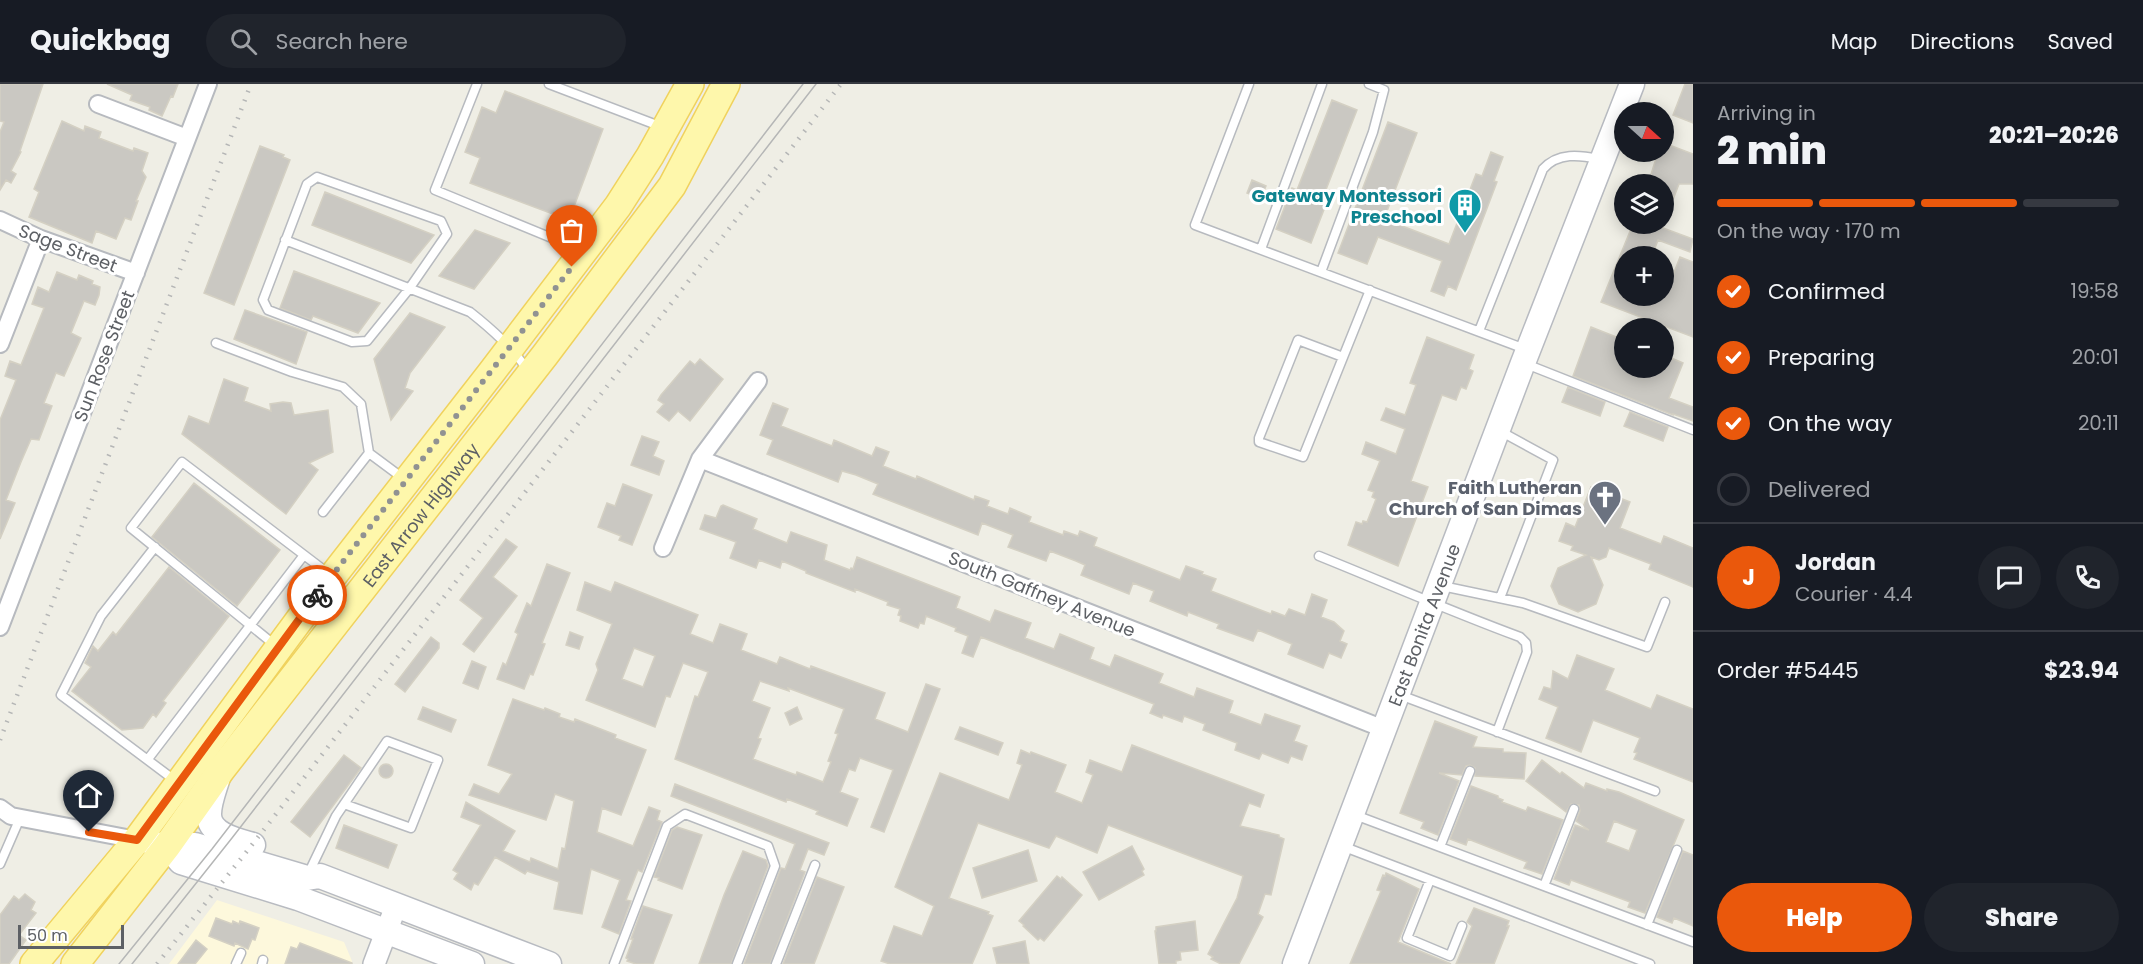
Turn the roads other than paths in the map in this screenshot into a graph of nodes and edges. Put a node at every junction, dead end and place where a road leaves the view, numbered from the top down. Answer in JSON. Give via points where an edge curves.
{"nodes":[{"id":1,"x":208,"y":84,"type":"edge"},
{"id":2,"x":477,"y":84,"type":"edge"},
{"id":3,"x":549,"y":84,"type":"edge"},
{"id":4,"x":690,"y":84,"type":"edge"},
{"id":5,"x":726,"y":84,"type":"edge"},
{"id":6,"x":1249,"y":84,"type":"edge"},
{"id":7,"x":1322,"y":84,"type":"edge"},
{"id":8,"x":1369,"y":84,"type":"edge"},
{"id":9,"x":1632,"y":84,"type":"edge"},
{"id":10,"x":98,"y":104,"type":"dead end"},
{"id":11,"x":665,"y":129,"type":"junction"},
{"id":12,"x":187,"y":138,"type":"junction"},
{"id":13,"x":1603,"y":159,"type":"junction"},
{"id":14,"x":0,"y":220,"type":"edge"},
{"id":15,"x":41,"y":239,"type":"junction"},
{"id":16,"x":285,"y":240,"type":"junction"},
{"id":17,"x":1261,"y":249,"type":"junction"},
{"id":18,"x":584,"y":251,"type":"junction"},
{"id":19,"x":1322,"y":272,"type":"junction"},
{"id":20,"x":136,"y":273,"type":"junction"},
{"id":21,"x":409,"y":289,"type":"junction"},
{"id":22,"x":1370,"y":290,"type":"junction"},
{"id":23,"x":1479,"y":331,"type":"junction"},
{"id":24,"x":216,"y":343,"type":"dead end"},
{"id":25,"x":0,"y":344,"type":"edge"},
{"id":26,"x":511,"y":347,"type":"junction"},
{"id":27,"x":1343,"y":357,"type":"junction"},
{"id":28,"x":1526,"y":357,"type":"junction"},
{"id":29,"x":530,"y":373,"type":"junction"},
{"id":30,"x":758,"y":381,"type":"dead end"},
{"id":31,"x":1498,"y":430,"type":"junction"},
{"id":32,"x":1693,"y":430,"type":"edge"},
{"id":33,"x":369,"y":453,"type":"junction"},
{"id":34,"x":700,"y":459,"type":"junction"},
{"id":35,"x":407,"y":481,"type":"junction"},
{"id":36,"x":323,"y":512,"type":"dead end"},
{"id":37,"x":155,"y":547,"type":"junction"},
{"id":38,"x":663,"y":548,"type":"dead end"},
{"id":39,"x":304,"y":555,"type":"junction"},
{"id":40,"x":1319,"y":556,"type":"dead end"},
{"id":41,"x":332,"y":576,"type":"junction"},
{"id":42,"x":1435,"y":595,"type":"junction"},
{"id":43,"x":1500,"y":598,"type":"junction"},
{"id":44,"x":1665,"y":602,"type":"dead end"},
{"id":45,"x":252,"y":626,"type":"junction"},
{"id":46,"x":0,"y":627,"type":"edge"},
{"id":47,"x":279,"y":647,"type":"junction"},
{"id":48,"x":1397,"y":694,"type":"junction"},
{"id":49,"x":1384,"y":729,"type":"junction"},
{"id":50,"x":1497,"y":732,"type":"junction"},
{"id":51,"x":148,"y":759,"type":"junction"},
{"id":52,"x":1470,"y":771,"type":"dead end"},
{"id":53,"x":219,"y":774,"type":"junction"},
{"id":54,"x":179,"y":783,"type":"junction"},
{"id":55,"x":1654,"y":791,"type":"dead end"},
{"id":56,"x":344,"y":804,"type":"junction"},
{"id":57,"x":1574,"y":809,"type":"dead end"},
{"id":58,"x":1351,"y":813,"type":"junction"},
{"id":59,"x":8,"y":816,"type":"edge"},
{"id":60,"x":137,"y":840,"type":"junction"},
{"id":61,"x":1339,"y":845,"type":"junction"},
{"id":62,"x":167,"y":846,"type":"junction"},
{"id":63,"x":1440,"y":847,"type":"junction"},
{"id":64,"x":1677,"y":850,"type":"dead end"},
{"id":65,"x":0,"y":864,"type":"edge"},
{"id":66,"x":815,"y":865,"type":"dead end"},
{"id":67,"x":316,"y":871,"type":"junction"},
{"id":68,"x":1430,"y":879,"type":"junction"},
{"id":69,"x":1544,"y":886,"type":"junction"},
{"id":70,"x":396,"y":906,"type":"junction"},
{"id":71,"x":1647,"y":925,"type":"junction"},
{"id":72,"x":1462,"y":926,"type":"dead end"},
{"id":73,"x":386,"y":931,"type":"junction"},
{"id":74,"x":1693,"y":942,"type":"edge"},
{"id":75,"x":241,"y":952,"type":"dead end"},
{"id":76,"x":34,"y":964,"type":"edge"},
{"id":77,"x":75,"y":964,"type":"edge"},
{"id":78,"x":236,"y":964,"type":"edge"},
{"id":79,"x":374,"y":964,"type":"edge"},
{"id":80,"x":472,"y":964,"type":"edge"},
{"id":81,"x":549,"y":964,"type":"edge"},
{"id":82,"x":614,"y":964,"type":"edge"},
{"id":83,"x":737,"y":964,"type":"edge"},
{"id":84,"x":776,"y":964,"type":"edge"},
{"id":85,"x":1295,"y":964,"type":"edge"},
{"id":86,"x":1650,"y":964,"type":"edge"}],
"edges":[{"from":1,"to":12,"type":"street","name":"Sun Rose Street"},
{"from":2,"to":18,"type":"lane","via":[[435,190]]},
{"from":3,"to":11,"type":"lane"},
{"from":4,"to":11,"type":"main road","name":"East Arrow Highway"},
{"from":5,"to":29,"type":"main road","name":"East Arrow Highway","via":[[672,186]]},
{"from":6,"to":17,"type":"lane","via":[[1195,225]]},
{"from":7,"to":17,"type":"lane"},
{"from":8,"to":19,"type":"lane","via":[[1384,90],[1373,132]]},
{"from":9,"to":13,"type":"main road","name":"East Bonita Avenue"},
{"from":10,"to":12,"type":"street"},
{"from":11,"to":18,"type":"main road","name":"East Arrow Highway","via":[[618,206]]},
{"from":12,"to":20,"type":"street","name":"Sun Rose Street"},
{"from":13,"to":23,"type":"lane","via":[[1572,154],[1543,169]]},
{"from":13,"to":28,"type":"main road","name":"East Bonita Avenue"},
{"from":14,"to":15,"type":"street","name":"Sage Street"},
{"from":15,"to":20,"type":"street","name":"Sage Street"},
{"from":15,"to":25,"type":"street"},
{"from":16,"to":21,"type":"lane"},
{"from":16,"to":21,"type":"lane","via":[[263,300],[268,310],[352,342],[367,341]]},
{"from":16,"to":21,"type":"lane","via":[[308,184],[317,177],[441,222],[447,234]]},
{"from":17,"to":19,"type":"lane"},
{"from":18,"to":26,"type":"main road","name":"East Arrow Highway"},
{"from":19,"to":22,"type":"lane"},
{"from":20,"to":46,"type":"street","name":"Sun Rose Street"},
{"from":21,"to":26,"type":"lane","via":[[470,312]]},
{"from":22,"to":23,"type":"lane"},
{"from":22,"to":27,"type":"lane"},
{"from":23,"to":28,"type":"lane"},
{"from":24,"to":33,"type":"lane","via":[[343,387],[362,404]]},
{"from":26,"to":29,"type":"lane"},
{"from":26,"to":35,"type":"main road","name":"East Arrow Highway"},
{"from":27,"to":27,"type":"lane","via":[[1303,457],[1259,442],[1298,340]]},
{"from":28,"to":31,"type":"main road","name":"East Bonita Avenue"},
{"from":28,"to":32,"type":"lane"},
{"from":29,"to":53,"type":"main road","name":"East Arrow Highway"},
{"from":30,"to":34,"type":"street"},
{"from":31,"to":42,"type":"main road","name":"East Bonita Avenue"},
{"from":31,"to":43,"type":"lane","via":[[1553,460]]},
{"from":33,"to":35,"type":"lane"},
{"from":33,"to":36,"type":"lane"},
{"from":34,"to":38,"type":"street"},
{"from":34,"to":49,"type":"street","name":"South Gaffney Avenue"},
{"from":35,"to":41,"type":"main road","name":"East Arrow Highway"},
{"from":37,"to":39,"type":"lane","via":[[131,528],[182,462]]},
{"from":37,"to":45,"type":"lane"},
{"from":37,"to":51,"type":"lane","via":[[101,616],[61,695]]},
{"from":39,"to":41,"type":"lane"},
{"from":39,"to":45,"type":"lane"},
{"from":40,"to":42,"type":"lane","via":[[1411,593]]},
{"from":41,"to":47,"type":"main road","name":"East Arrow Highway"},
{"from":42,"to":43,"type":"lane"},
{"from":42,"to":48,"type":"main road","name":"East Bonita Avenue"},
{"from":42,"to":50,"type":"lane","via":[[1526,643],[1527,652]]},
{"from":43,"to":44,"type":"lane","via":[[1647,647]]},
{"from":45,"to":47,"type":"lane"},
{"from":45,"to":51,"type":"lane"},
{"from":47,"to":54,"type":"main road","name":"East Arrow Highway"},
{"from":48,"to":49,"type":"main road","name":"East Bonita Avenue"},
{"from":48,"to":50,"type":"lane"},
{"from":49,"to":58,"type":"main road","name":"East Bonita Avenue"},
{"from":50,"to":55,"type":"lane"},
{"from":51,"to":54,"type":"lane"},
{"from":52,"to":63,"type":"lane"},
{"from":53,"to":62,"type":"main road","name":"East Arrow Highway"},
{"from":53,"to":67,"type":"main road","via":[[209,814],[215,828],[223,835]]},
{"from":54,"to":60,"type":"main road","name":"East Arrow Highway"},
{"from":56,"to":56,"type":"lane","via":[[387,741],[438,760],[411,828]]},
{"from":56,"to":67,"type":"lane"},
{"from":57,"to":69,"type":"lane"},
{"from":58,"to":61,"type":"main road","name":"East Bonita Avenue"},
{"from":58,"to":63,"type":"lane"},
{"from":59,"to":60,"type":"street"},
{"from":59,"to":65,"type":"lane"},
{"from":60,"to":62,"type":"main road"},
{"from":60,"to":76,"type":"main road","name":"East Arrow Highway"},
{"from":61,"to":68,"type":"lane"},
{"from":61,"to":85,"type":"main road","name":"East Bonita Avenue"},
{"from":62,"to":67,"type":"main road","via":[[195,845],[307,878]]},
{"from":62,"to":73,"type":"main road","via":[[181,862],[298,898]]},
{"from":62,"to":77,"type":"main road","name":"East Arrow Highway"},
{"from":63,"to":69,"type":"lane"},
{"from":64,"to":71,"type":"lane"},
{"from":66,"to":84,"type":"lane"},
{"from":67,"to":70,"type":"main road"},
{"from":68,"to":72,"type":"lane","via":[[1407,938],[1450,956]]},
{"from":68,"to":86,"type":"lane"},
{"from":69,"to":71,"type":"lane"},
{"from":70,"to":73,"type":"street"},
{"from":70,"to":81,"type":"main road"},
{"from":71,"to":74,"type":"lane"},
{"from":73,"to":79,"type":"street"},
{"from":73,"to":80,"type":"main road"},
{"from":75,"to":78,"type":"lane"},
{"from":82,"to":83,"type":"lane","via":[[667,826],[685,814],[768,846],[775,866]]}]}
